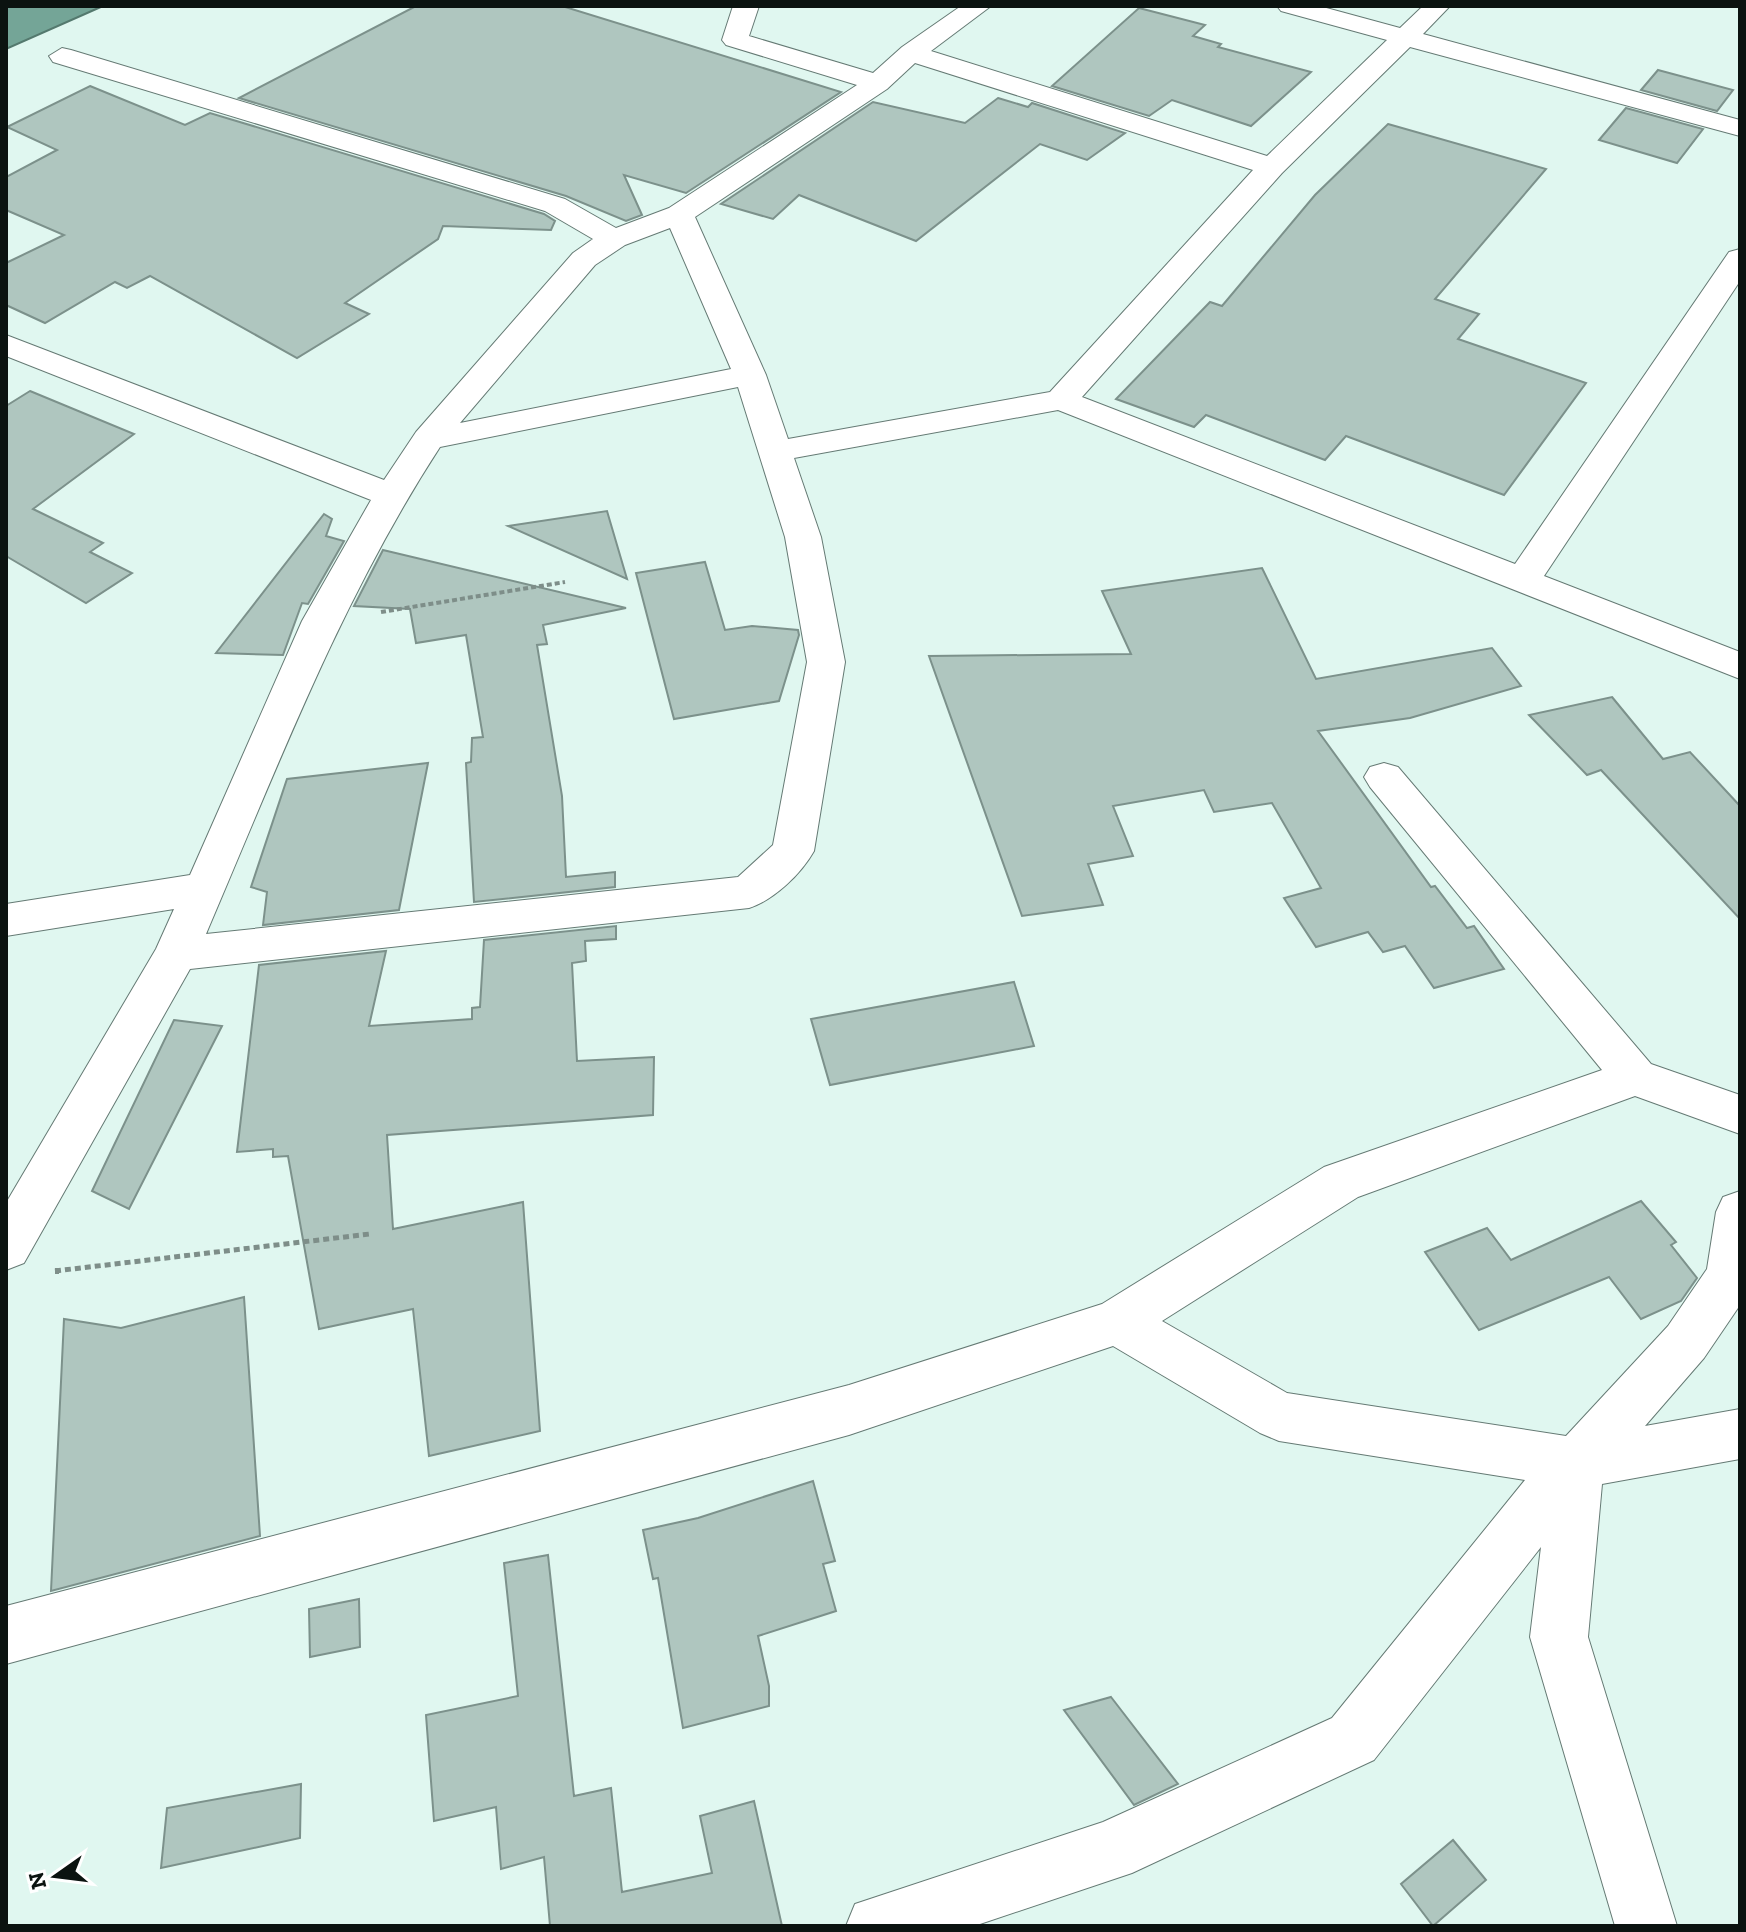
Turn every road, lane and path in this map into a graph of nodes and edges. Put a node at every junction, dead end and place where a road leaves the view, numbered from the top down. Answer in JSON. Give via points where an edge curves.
{"nodes":[{"id":1,"x":746,"y":6,"type":"edge"},
{"id":2,"x":978,"y":6,"type":"edge"},
{"id":3,"x":1290,"y":6,"type":"edge"},
{"id":4,"x":1437,"y":6,"type":"edge"},
{"id":5,"x":1403,"y":37,"type":"junction"},
{"id":6,"x":911,"y":53,"type":"junction"},
{"id":7,"x":62,"y":56,"type":"dead end"},
{"id":8,"x":878,"y":83,"type":"junction"},
{"id":9,"x":1740,"y":128,"type":"edge"},
{"id":10,"x":1272,"y":167,"type":"junction"},
{"id":11,"x":679,"y":214,"type":"junction"},
{"id":12,"x":614,"y":239,"type":"junction"},
{"id":13,"x":1740,"y":258,"type":"edge"},
{"id":14,"x":6,"y":345,"type":"edge"},
{"id":15,"x":750,"y":375,"type":"junction"},
{"id":16,"x":1061,"y":400,"type":"junction"},
{"id":17,"x":428,"y":439,"type":"junction"},
{"id":18,"x":775,"y":451,"type":"junction"},
{"id":19,"x":391,"y":495,"type":"junction"},
{"id":20,"x":565,"y":582,"type":"dead end"},
{"id":21,"x":1521,"y":582,"type":"junction"},
{"id":22,"x":321,"y":621,"type":"junction"},
{"id":23,"x":1740,"y":666,"type":"edge"},
{"id":24,"x":1384,"y":777,"type":"dead end"},
{"id":25,"x":205,"y":888,"type":"junction"},
{"id":26,"x":6,"y":920,"type":"edge"},
{"id":27,"x":176,"y":954,"type":"junction"},
{"id":28,"x":1635,"y":1077,"type":"junction"},
{"id":29,"x":1740,"y":1115,"type":"edge"},
{"id":30,"x":1740,"y":1212,"type":"edge"},
{"id":31,"x":370,"y":1234,"type":"dead end"},
{"id":32,"x":6,"y":1248,"type":"edge"},
{"id":33,"x":53,"y":1271,"type":"dead end"},
{"id":34,"x":1117,"y":1322,"type":"junction"},
{"id":35,"x":1740,"y":1434,"type":"edge"},
{"id":36,"x":1577,"y":1463,"type":"junction"},
{"id":37,"x":6,"y":1635,"type":"edge"},
{"id":38,"x":877,"y":1926,"type":"edge"},
{"id":39,"x":1646,"y":1926,"type":"edge"}],
"edges":[{"from":1,"to":8,"type":"street","via":[[735,40]]},
{"from":2,"to":6,"type":"street"},
{"from":3,"to":5,"type":"street"},
{"from":4,"to":5,"type":"street"},
{"from":5,"to":9,"type":"street"},
{"from":5,"to":10,"type":"street"},
{"from":6,"to":8,"type":"street"},
{"from":6,"to":10,"type":"street"},
{"from":7,"to":12,"type":"street","via":[[555,205]]},
{"from":8,"to":11,"type":"street"},
{"from":10,"to":16,"type":"street"},
{"from":11,"to":12,"type":"street"},
{"from":11,"to":15,"type":"street"},
{"from":12,"to":17,"type":"street","via":[[584,259]]},
{"from":13,"to":21,"type":"street"},
{"from":14,"to":19,"type":"street"},
{"from":15,"to":17,"type":"street"},
{"from":15,"to":18,"type":"street"},
{"from":16,"to":18,"type":"street"},
{"from":16,"to":21,"type":"street"},
{"from":17,"to":19,"type":"street"},
{"from":18,"to":27,"type":"street","via":[[803,537],[826,662],[793,851],[749,892]]},
{"from":19,"to":22,"type":"street"},
{"from":20,"to":22,"type":"path"},
{"from":21,"to":23,"type":"street"},
{"from":22,"to":25,"type":"street"},
{"from":24,"to":28,"type":"street"},
{"from":25,"to":26,"type":"street"},
{"from":25,"to":27,"type":"street"},
{"from":27,"to":32,"type":"street"},
{"from":28,"to":29,"type":"street"},
{"from":28,"to":34,"type":"street","via":[[1341,1182]]},
{"from":30,"to":36,"type":"street","via":[[1731,1276],[1686,1342]]},
{"from":31,"to":33,"type":"path"},
{"from":34,"to":36,"type":"street","via":[[1279,1416]]},
{"from":34,"to":37,"type":"street","via":[[849,1410]]},
{"from":35,"to":36,"type":"street"},
{"from":36,"to":38,"type":"street","via":[[1353,1739],[1110,1851]]},
{"from":36,"to":39,"type":"street","via":[[1559,1637]]}]}
